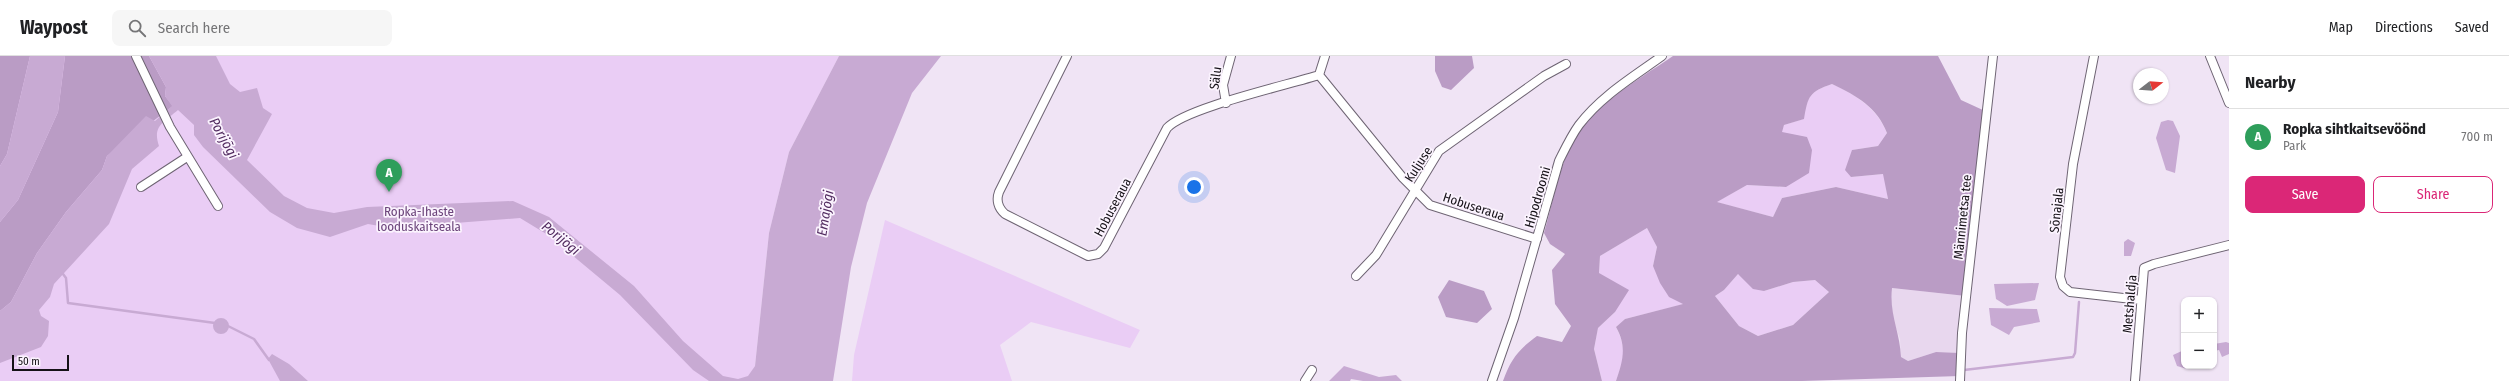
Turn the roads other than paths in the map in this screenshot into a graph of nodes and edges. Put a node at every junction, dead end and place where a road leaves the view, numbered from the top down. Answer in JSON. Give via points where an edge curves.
{"nodes":[{"id":1,"x":136,"y":56,"type":"edge"},
{"id":2,"x":1067,"y":56,"type":"edge"},
{"id":3,"x":1231,"y":56,"type":"edge"},
{"id":4,"x":1325,"y":56,"type":"edge"},
{"id":5,"x":1662,"y":56,"type":"edge"},
{"id":6,"x":1993,"y":56,"type":"edge"},
{"id":7,"x":2094,"y":56,"type":"edge"},
{"id":8,"x":2210,"y":56,"type":"edge"},
{"id":9,"x":1566,"y":64,"type":"dead end"},
{"id":10,"x":1319,"y":75,"type":"junction"},
{"id":11,"x":1226,"y":103,"type":"junction"},
{"id":12,"x":2229,"y":103,"type":"edge"},
{"id":13,"x":187,"y":157,"type":"junction"},
{"id":14,"x":141,"y":187,"type":"dead end"},
{"id":15,"x":1415,"y":190,"type":"junction"},
{"id":16,"x":218,"y":206,"type":"dead end"},
{"id":17,"x":1537,"y":239,"type":"junction"},
{"id":18,"x":2229,"y":245,"type":"edge"},
{"id":19,"x":1356,"y":276,"type":"dead end"},
{"id":20,"x":2141,"y":300,"type":"junction"},
{"id":21,"x":1312,"y":370,"type":"dead end"},
{"id":22,"x":1305,"y":381,"type":"edge"},
{"id":23,"x":1492,"y":381,"type":"edge"},
{"id":24,"x":1960,"y":381,"type":"edge"},
{"id":25,"x":2135,"y":381,"type":"edge"}],
"edges":[{"from":1,"to":13,"type":"street"},
{"from":2,"to":11,"type":"street","name":"Hobuseraua","via":[[997,200],[999,208],[1005,214],[1083,255],[1093,256],[1104,248],[1173,122]]},
{"from":3,"to":11,"type":"street","name":"Sälu","via":[[1223,85]]},
{"from":4,"to":10,"type":"street"},
{"from":5,"to":17,"type":"street","name":"Hipodroomi","via":[[1612,92],[1578,126],[1560,161]]},
{"from":6,"to":24,"type":"street","name":"Männimetsa tee","via":[[1962,333]]},
{"from":7,"to":20,"type":"street","name":"Sõnajala","via":[[2073,164],[2060,277],[2063,286],[2070,292]]},
{"from":8,"to":12,"type":"street"},
{"from":9,"to":15,"type":"street","name":"Kuljuse","via":[[1544,76],[1439,151]]},
{"from":10,"to":11,"type":"street","name":"Hobuseraua"},
{"from":10,"to":15,"type":"street","name":"Hobuseraua"},
{"from":13,"to":14,"type":"street"},
{"from":13,"to":16,"type":"street"},
{"from":15,"to":17,"type":"street","name":"Hobuseraua","via":[[1430,205]]},
{"from":15,"to":19,"type":"street","name":"Kuljuse","via":[[1376,255]]},
{"from":17,"to":23,"type":"street","name":"Hipodroomi"},
{"from":18,"to":20,"type":"street","name":"Metshaldja","via":[[2144,268]]},
{"from":20,"to":25,"type":"street","name":"Metshaldja"},
{"from":21,"to":22,"type":"street"}]}
